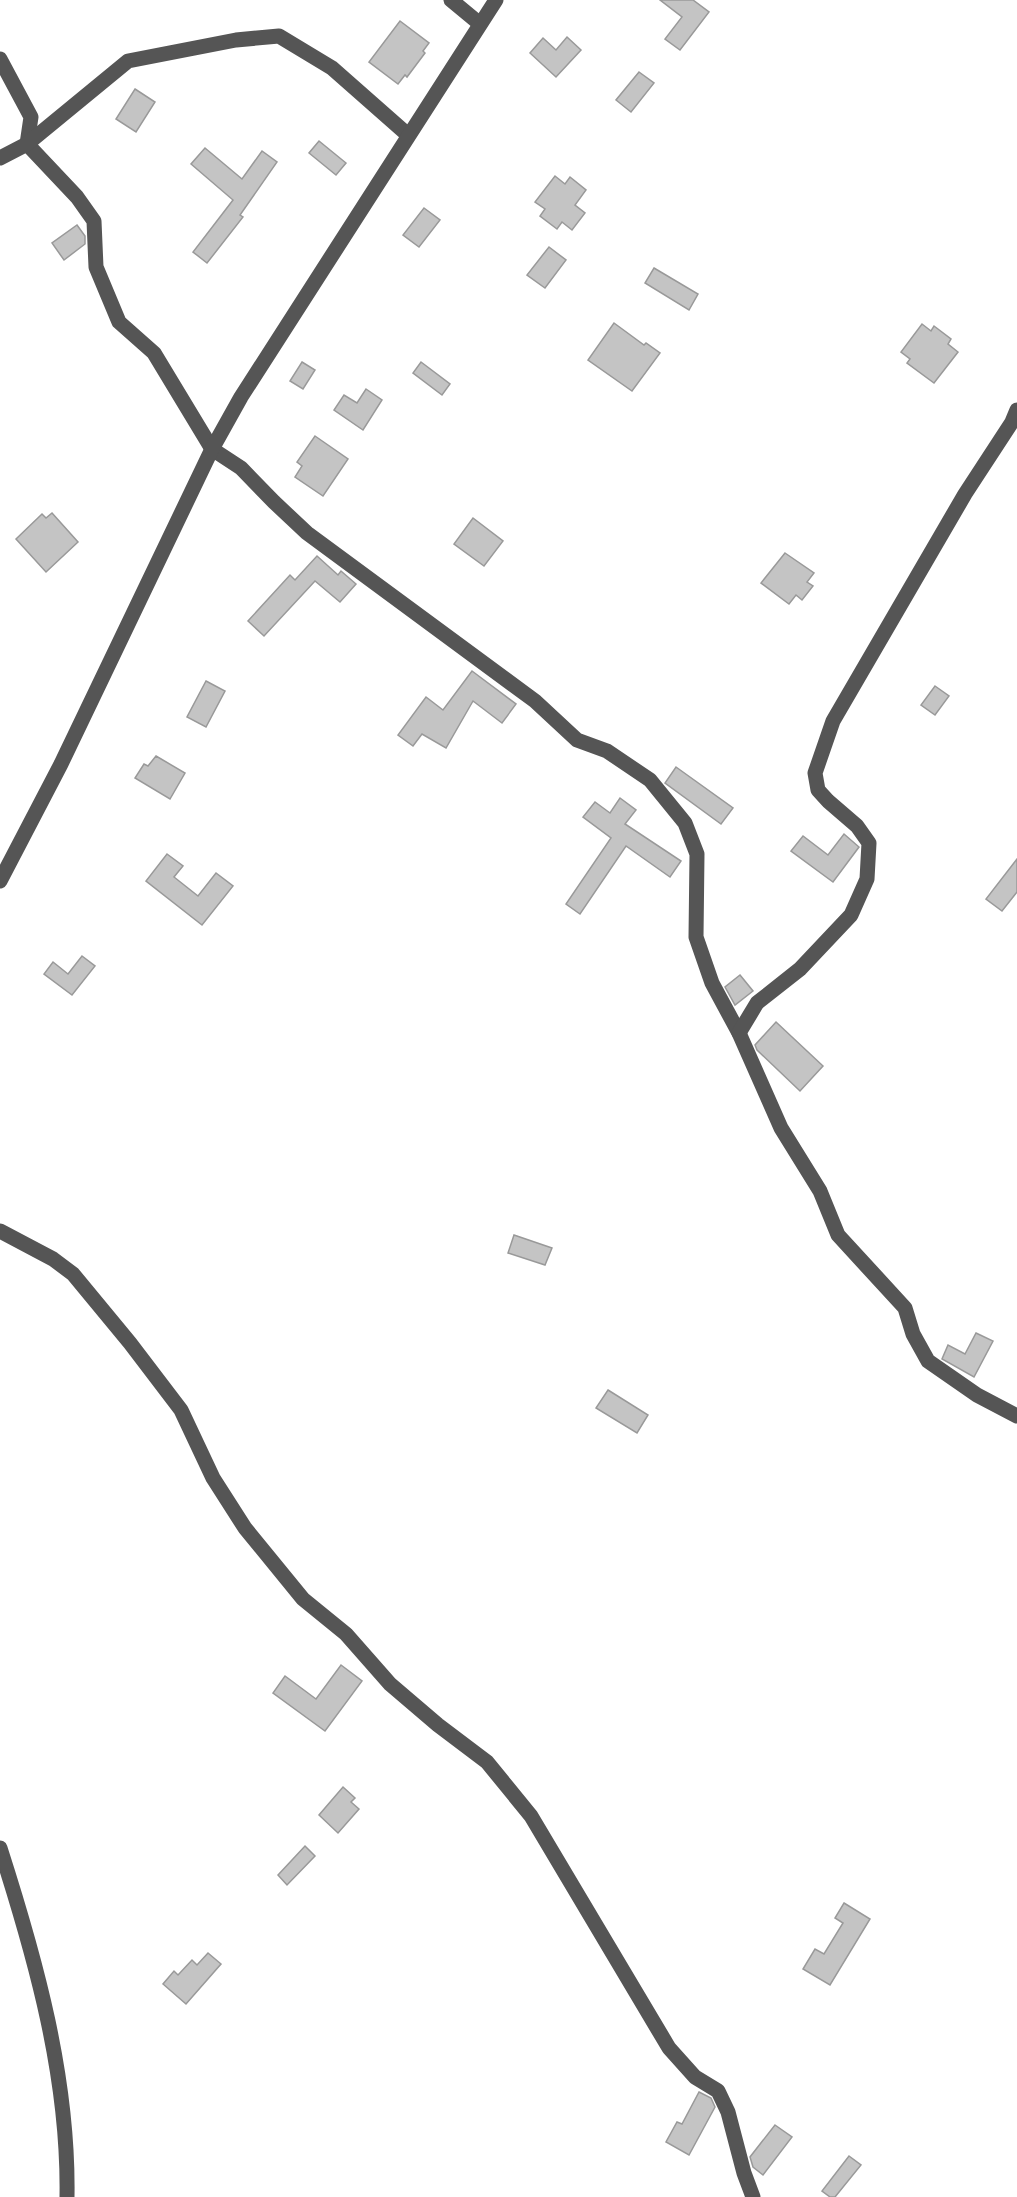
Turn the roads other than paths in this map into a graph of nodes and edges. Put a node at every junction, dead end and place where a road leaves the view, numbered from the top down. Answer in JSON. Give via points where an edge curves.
{"nodes":[{"id":1,"x":451,"y":0,"type":"edge"},
{"id":2,"x":496,"y":0,"type":"edge"},
{"id":3,"x":480,"y":24,"type":"junction"},
{"id":4,"x":0,"y":59,"type":"edge"},
{"id":5,"x":408,"y":135,"type":"junction"},
{"id":6,"x":27,"y":144,"type":"junction"},
{"id":7,"x":0,"y":158,"type":"edge"},
{"id":8,"x":1015,"y":420,"type":"edge"},
{"id":9,"x":212,"y":449,"type":"junction"},
{"id":10,"x":0,"y":881,"type":"edge"},
{"id":11,"x":739,"y":1033,"type":"junction"},
{"id":12,"x":0,"y":1231,"type":"edge"},
{"id":13,"x":1017,"y":1416,"type":"edge"},
{"id":14,"x":0,"y":1848,"type":"edge"},
{"id":15,"x":67,"y":2197,"type":"edge"},
{"id":16,"x":753,"y":2197,"type":"edge"}],
"edges":[{"from":1,"to":3,"type":"street"},
{"from":2,"to":3,"type":"street"},
{"from":3,"to":5,"type":"street"},
{"from":4,"to":6,"type":"street","via":[[31,117]]},
{"from":5,"to":6,"type":"street","via":[[332,68],[279,36],[236,40],[128,61]]},
{"from":5,"to":9,"type":"street"},
{"from":6,"to":7,"type":"street"},
{"from":6,"to":9,"type":"street","via":[[77,197],[94,222],[96,267],[119,322],[154,353]]},
{"from":8,"to":11,"type":"street","via":[[965,494],[833,721],[815,773],[818,789],[869,843],[867,879],[851,915],[800,969],[757,1003]]},
{"from":9,"to":10,"type":"street"},
{"from":9,"to":11,"type":"street","via":[[241,468],[307,533],[535,701],[577,740],[606,751],[650,780],[685,823],[697,854],[696,937],[711,983]]},
{"from":11,"to":13,"type":"street","via":[[781,1128],[820,1191],[838,1235],[905,1308],[913,1334],[928,1361],[977,1395]]},
{"from":12,"to":16,"type":"street","via":[[73,1274],[181,1410],[213,1478],[245,1528],[303,1599],[346,1634],[390,1684],[487,1762],[531,1816],[669,2048],[695,2077],[718,2091]]},
{"from":14,"to":15,"type":"street","via":[[47,2017],[59,2088]]}]}
